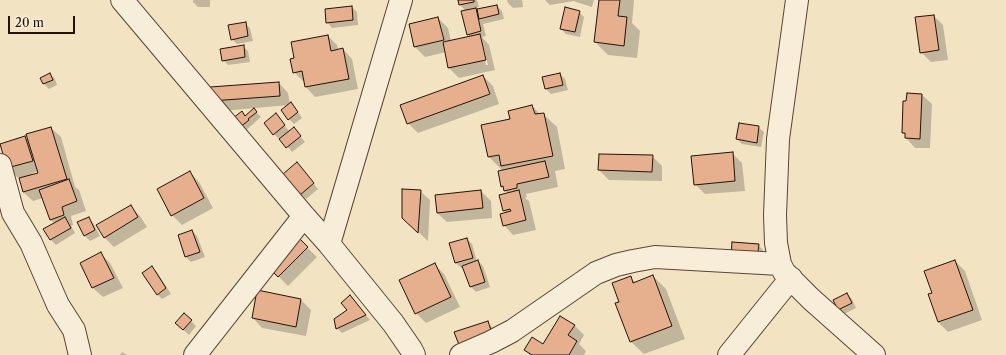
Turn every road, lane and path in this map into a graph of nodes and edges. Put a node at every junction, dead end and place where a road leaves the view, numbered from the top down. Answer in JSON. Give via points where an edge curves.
{"nodes":[{"id":1,"x":122,"y":0,"type":"edge"},
{"id":2,"x":401,"y":0,"type":"edge"},
{"id":3,"x":797,"y":0,"type":"edge"},
{"id":4,"x":0,"y":165,"type":"edge"},
{"id":5,"x":304,"y":216,"type":"junction"},
{"id":6,"x":329,"y":244,"type":"junction"},
{"id":7,"x":785,"y":271,"type":"junction"},
{"id":8,"x":80,"y":355,"type":"edge"},
{"id":9,"x":195,"y":355,"type":"edge"},
{"id":10,"x":414,"y":355,"type":"edge"},
{"id":11,"x":461,"y":355,"type":"edge"},
{"id":12,"x":729,"y":355,"type":"edge"},
{"id":13,"x":874,"y":355,"type":"edge"}],
"edges":[{"from":1,"to":5,"type":"street"},
{"from":2,"to":6,"type":"street"},
{"from":3,"to":7,"type":"street","via":[[778,139],[776,244]]},
{"from":4,"to":8,"type":"street","via":[[13,213],[31,243],[58,305],[74,330]]},
{"from":5,"to":6,"type":"street"},
{"from":5,"to":9,"type":"street"},
{"from":6,"to":10,"type":"street","via":[[393,324]]},
{"from":7,"to":11,"type":"street","via":[[655,257],[616,264],[596,273],[512,331]]},
{"from":7,"to":12,"type":"street"},
{"from":7,"to":13,"type":"street","via":[[811,299]]}]}
